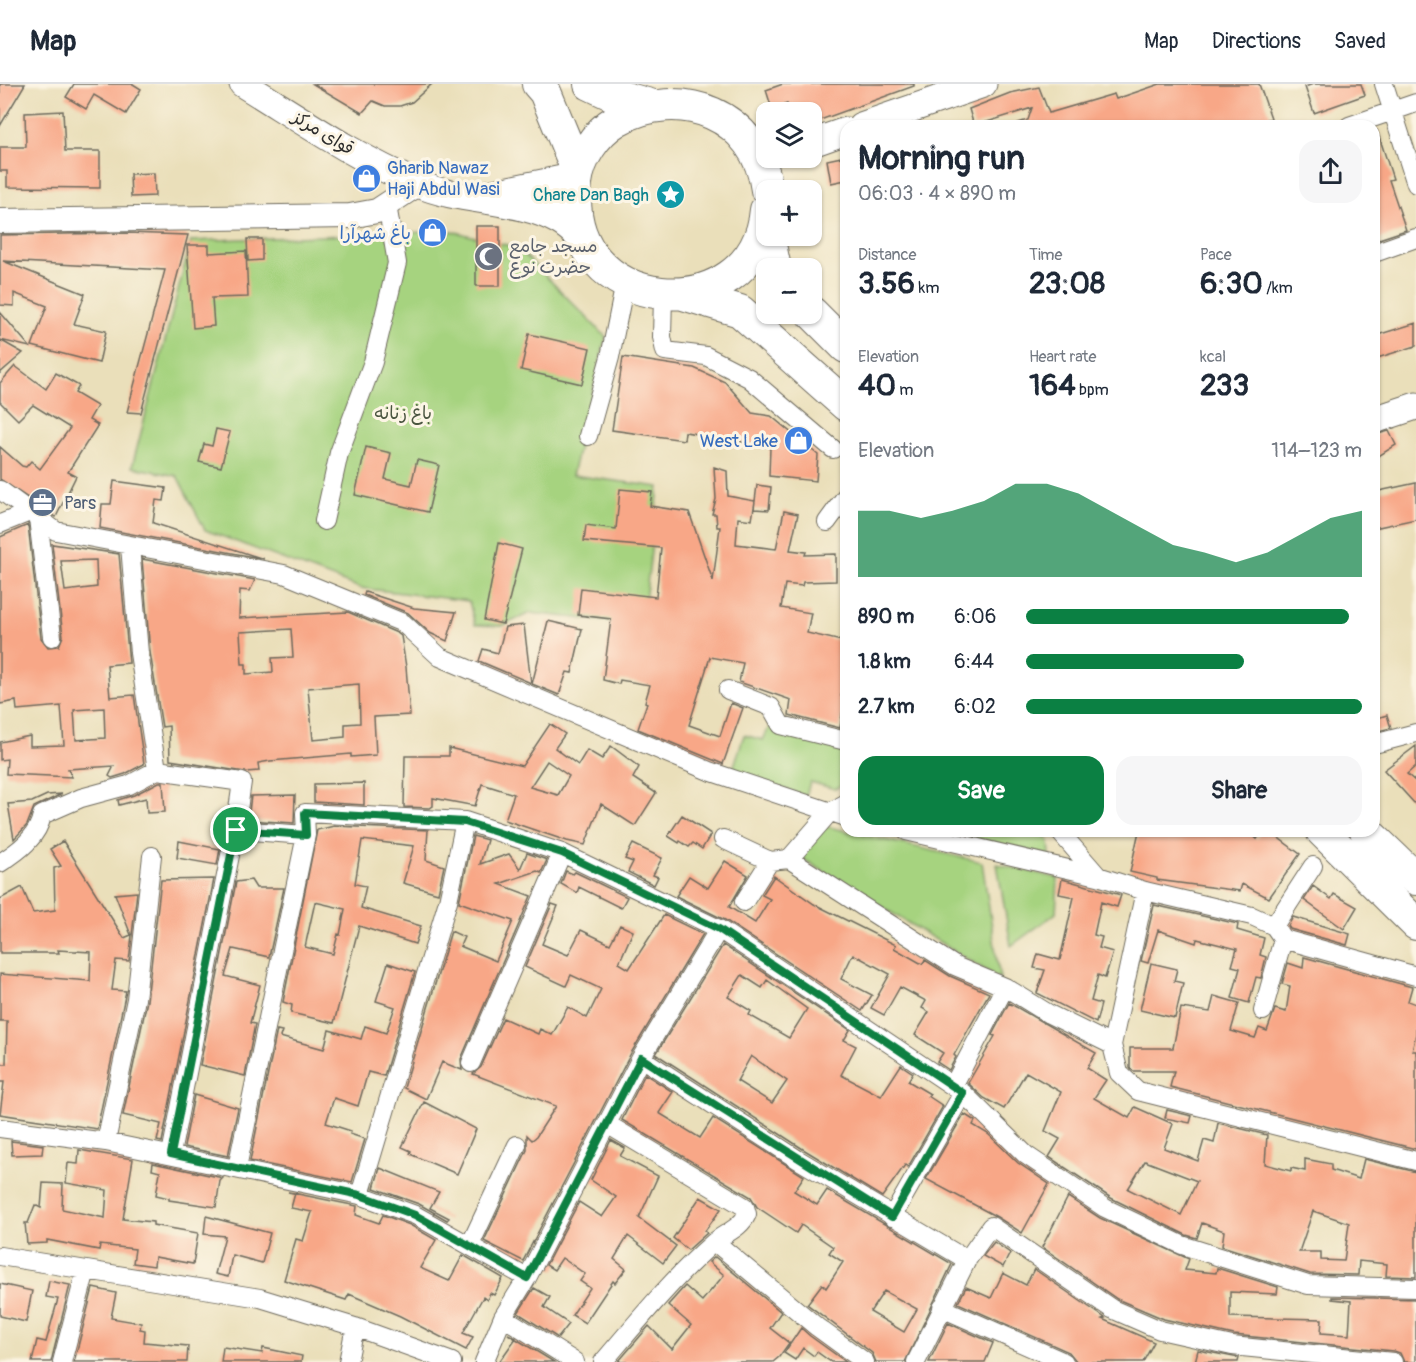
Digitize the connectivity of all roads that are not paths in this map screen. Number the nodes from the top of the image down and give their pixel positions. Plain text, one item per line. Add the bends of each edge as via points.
1 (243, 84) edge
2 (538, 84) edge
3 (590, 84) edge
4 (1384, 84) edge
5 (969, 86) edge
6 (1416, 103) edge
7 (650, 105) junction
8 (1393, 111) junction
9 (877, 120) edge
10 (1367, 120) edge
11 (840, 133) edge
12 (822, 139) edge
13 (756, 142) edge
14 (578, 174) junction
15 (418, 184) junction
16 (1416, 184) edge
17 (474, 197) junction
18 (387, 206) junction
19 (0, 221) edge
20 (1416, 238) edge
21 (584, 241) junction
22 (756, 243) edge
23 (1380, 250) edge
24 (625, 283) junction
25 (673, 294) junction
26 (822, 323) edge
27 (840, 341) edge
28 (840, 400) edge
29 (1416, 406) edge
30 (1380, 418) edge
31 (588, 436) dead end
32 (833, 449) dead end
33 (0, 490) edge
34 (840, 504) edge
35 (34, 515) junction
36 (324, 521) dead end
37 (827, 522) dead end
38 (0, 524) edge
39 (130, 546) junction
40 (52, 637) dead end
41 (728, 690) dead end
42 (1416, 733) edge
43 (840, 740) edge
44 (1380, 742) edge
45 (157, 770) junction
46 (837, 815) edge
47 (465, 822) junction
48 (236, 830) junction
49 (306, 835) junction
50 (932, 837) edge
51 (1064, 837) edge
52 (1328, 837) edge
53 (1371, 837) edge
54 (723, 839) dead end
55 (562, 853) junction
56 (152, 856) dead end
57 (789, 859) junction
58 (770, 861) junction
59 (0, 863) edge
60 (1313, 866) dead end
61 (1098, 876) junction
62 (1416, 879) edge
63 (1145, 891) junction
64 (744, 902) dead end
65 (1416, 924) edge
66 (719, 929) junction
67 (1278, 933) junction
68 (1416, 976) edge
69 (1005, 987) junction
70 (1263, 1011) dead end
71 (1112, 1045) junction
72 (641, 1058) junction
73 (471, 1063) dead end
74 (958, 1089) junction
75 (607, 1124) junction
76 (0, 1128) edge
77 (106, 1142) junction
78 (517, 1145) dead end
79 (171, 1154) junction
80 (1416, 1161) edge
81 (237, 1168) junction
82 (360, 1195) junction
83 (892, 1217) junction
84 (715, 1242) junction
85 (470, 1245) junction
86 (0, 1256) edge
87 (967, 1260) junction
88 (86, 1269) junction
89 (527, 1278) junction
90 (1416, 1288) edge
91 (942, 1308) junction
92 (503, 1317) junction
93 (355, 1326) junction
94 (62, 1362) edge
95 (348, 1362) edge
96 (452, 1362) edge
97 (484, 1362) edge
98 (575, 1362) edge
99 (603, 1362) edge
100 (865, 1362) edge
101 (916, 1362) edge
102 (1064, 1362) edge
103 (1394, 1362) edge

1 - 15 main road, قوای مرکز via 358,154
2 - 14 highway via 545,92
3 - 7 highway
4 - 8 street
5 - 9 main road
6 - 8 street
7 - 13 highway via 678,103 705,108
7 - 14 highway via 631,111 598,136
8 - 10 street
8 - 16 street
11 - 12 main road
14 - 17 main road
14 - 21 highway via 575,198
15 - 17 main road, قوای مرکز
15 - 18 street
17 - 21 main road, قوای مرکز via 527,208 560,221
18 - 19 street via 350,216
18 - 36 street via 397,263 373,362 339,453
20 - 23 street
21 - 24 highway via 595,258
22 - 25 highway via 737,269 721,281
24 - 25 highway
24 - 31 street
25 - 28 highway via 740,311
25 - 32 street via 662,337 665,351 706,356 749,378
26 - 27 highway
29 - 30 main road
33 - 35 street
34 - 37 street
35 - 38 street
35 - 39 street via 57,531
35 - 40 street
39 - 45 street via 139,653
39 - 46 street via 284,574 403,623 440,657 709,771
41 - 43 street via 771,707 781,725
42 - 44 street
45 - 48 street via 242,782
45 - 59 street via 129,786 81,798 42,814 40,829
46 - 57 street
47 - 49 street via 305,813
47 - 55 street
47 - 82 street via 448,901
48 - 49 street
48 - 79 street
49 - 81 street
50 - 61 street
51 - 61 street
52 - 65 highway
53 - 62 highway
54 - 58 street
55 - 66 street
55 - 73 street
56 - 77 street via 136,999
57 - 58 street
57 - 69 street via 955,966
58 - 64 street
60 - 67 street
61 - 63 street
63 - 67 street via 1252,916
63 - 71 street
66 - 72 street
66 - 74 street
67 - 68 street
67 - 70 street
69 - 71 street
69 - 74 street
71 - 80 street via 1119,1073 1138,1090
72 - 75 street
72 - 83 street
74 - 83 street
74 - 90 street via 1026,1155 1105,1208 1182,1245 1308,1285
75 - 84 street via 745,1207 744,1222
75 - 89 street
76 - 77 street
77 - 79 street
78 - 85 street
79 - 81 street
81 - 82 street
82 - 85 street via 415,1215
83 - 87 street
84 - 99 street via 663,1292
84 - 100 street
85 - 89 street
86 - 88 street
87 - 91 street
87 - 103 street via 991,1226 1112,1309 1160,1330 1232,1346
88 - 93 street via 260,1298
88 - 94 street
89 - 92 street
91 - 101 street
91 - 102 street
92 - 97 street
92 - 98 street
93 - 95 street
93 - 96 street

